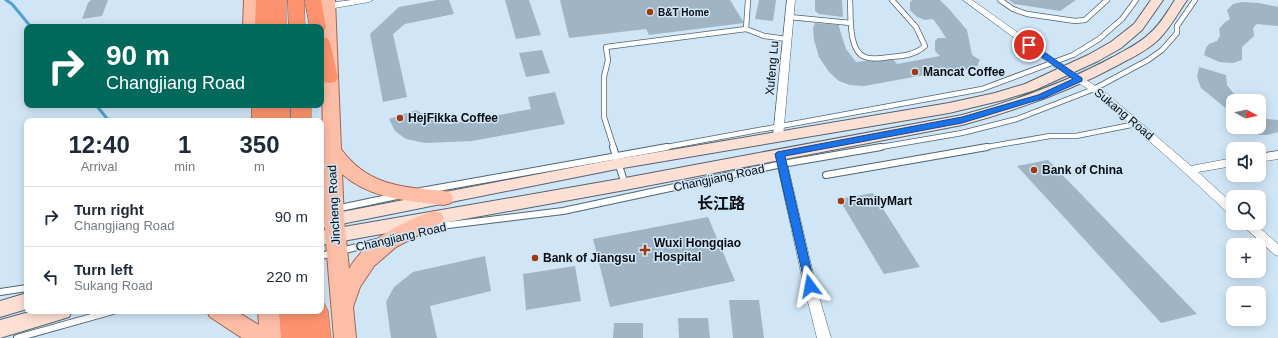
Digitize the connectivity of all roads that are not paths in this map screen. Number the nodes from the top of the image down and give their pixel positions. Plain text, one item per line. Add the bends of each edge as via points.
1 (251, 0) edge
2 (264, 0) edge
3 (278, 0) edge
4 (296, 0) edge
5 (369, 0) edge
6 (748, 0) edge
7 (791, 0) edge
8 (850, 0) edge
9 (892, 0) edge
10 (967, 0) edge
11 (1000, 0) edge
12 (1107, 0) edge
13 (1136, 0) edge
14 (1157, 0) edge
15 (1181, 0) edge
16 (1195, 0) edge
17 (321, 10) edge
18 (789, 17) junction
19 (851, 23) junction
20 (250, 24) edge
21 (263, 24) edge
22 (278, 24) edge
23 (297, 24) edge
24 (323, 24) edge
25 (746, 29) junction
26 (324, 36) edge
27 (787, 39) junction
28 (324, 56) edge
29 (1059, 66) junction
30 (329, 78) junction
31 (1079, 80) junction
32 (1094, 90) junction
33 (257, 108) edge
34 (262, 108) edge
35 (260, 118) edge
36 (261, 118) edge
37 (1136, 124) junction
38 (779, 132) junction
39 (331, 150) junction
40 (1278, 155) edge
41 (1266, 157) edge
42 (781, 159) junction
43 (616, 160) junction
44 (1226, 163) edge
45 (1189, 170) junction
46 (826, 175) dead end
47 (625, 184) junction
48 (409, 194) junction
49 (444, 198) junction
50 (1226, 204) edge
51 (434, 218) junction
52 (328, 230) edge
53 (1254, 230) edge
54 (390, 239) junction
55 (1278, 251) edge
56 (24, 288) edge
57 (0, 292) edge
58 (24, 303) edge
59 (342, 307) junction
60 (0, 309) edge
61 (52, 314) edge
62 (101, 314) edge
63 (223, 314) edge
64 (269, 314) edge
65 (292, 314) edge
66 (315, 314) edge
67 (0, 329) edge
68 (17, 338) edge
69 (258, 338) edge
70 (271, 338) edge
71 (294, 338) edge
72 (318, 338) edge
73 (345, 338) edge
74 (824, 338) edge

1 - 20 main road
2 - 21 highway
3 - 22 highway
4 - 23 highway
5 - 17 street
6 - 25 lane
7 - 18 street, Xufeng Lu
8 - 19 lane
9 - 19 lane via 924,38 925,46 919,52 907,56 865,57 858,53 852,42
10 - 29 street, Sukang Road
11 - 12 lane via 1013,9 1027,14 1075,21 1085,20
13 - 29 lane via 1122,19 1099,39
14 - 29 main road via 1138,27 1116,45 1093,58
15 - 31 main road, Changjiang Road via 1153,37 1112,64
16 - 32 lane, Changjiang Road via 1177,26 1177,34 1162,50
17 - 24 main road, Jincheng Road
18 - 19 lane
18 - 27 street, Xufeng Lu
25 - 27 lane via 764,36
25 - 43 lane via 606,47 608,60 604,78 604,117
26 - 30 main road, Jincheng Road
27 - 38 street, Xufeng Lu
28 - 30 highway
29 - 31 street, Sukang Road
29 - 38 main road via 1030,87 998,97 949,108
30 - 39 main road, Jincheng Road
31 - 32 street, Sukang Road
31 - 42 main road, Changjiang Road via 1041,96 962,120
32 - 37 street, Sukang Road
32 - 42 lane, Changjiang Road via 1017,119 962,132
33 - 35 main road
34 - 36 highway
37 - 45 street, Sukang Road
37 - 46 lane via 1076,136 1050,136
38 - 43 main road
39 - 48 main road via 345,167 368,184
39 - 52 main road, Jincheng Road
40 - 41 street
42 - 47 main road, Changjiang Road
42 - 54 lane, Changjiang Road via 563,211 440,226
42 - 74 street
43 - 47 lane
43 - 48 lane
43 - 49 main road
44 - 45 street
45 - 50 street, Sukang Road
47 - 51 main road, Changjiang Road
48 - 49 main road
48 - 52 lane
49 - 52 main road
51 - 52 main road, Changjiang Road
51 - 54 main road
52 - 54 lane, Changjiang Road
52 - 59 main road, Jincheng Road
53 - 55 street
54 - 59 main road via 364,261 349,287
56 - 57 lane
58 - 60 main road
59 - 73 main road, Jincheng Road
61 - 67 main road
62 - 68 lane
63 - 69 main road
64 - 70 main road
65 - 71 highway
66 - 72 highway

